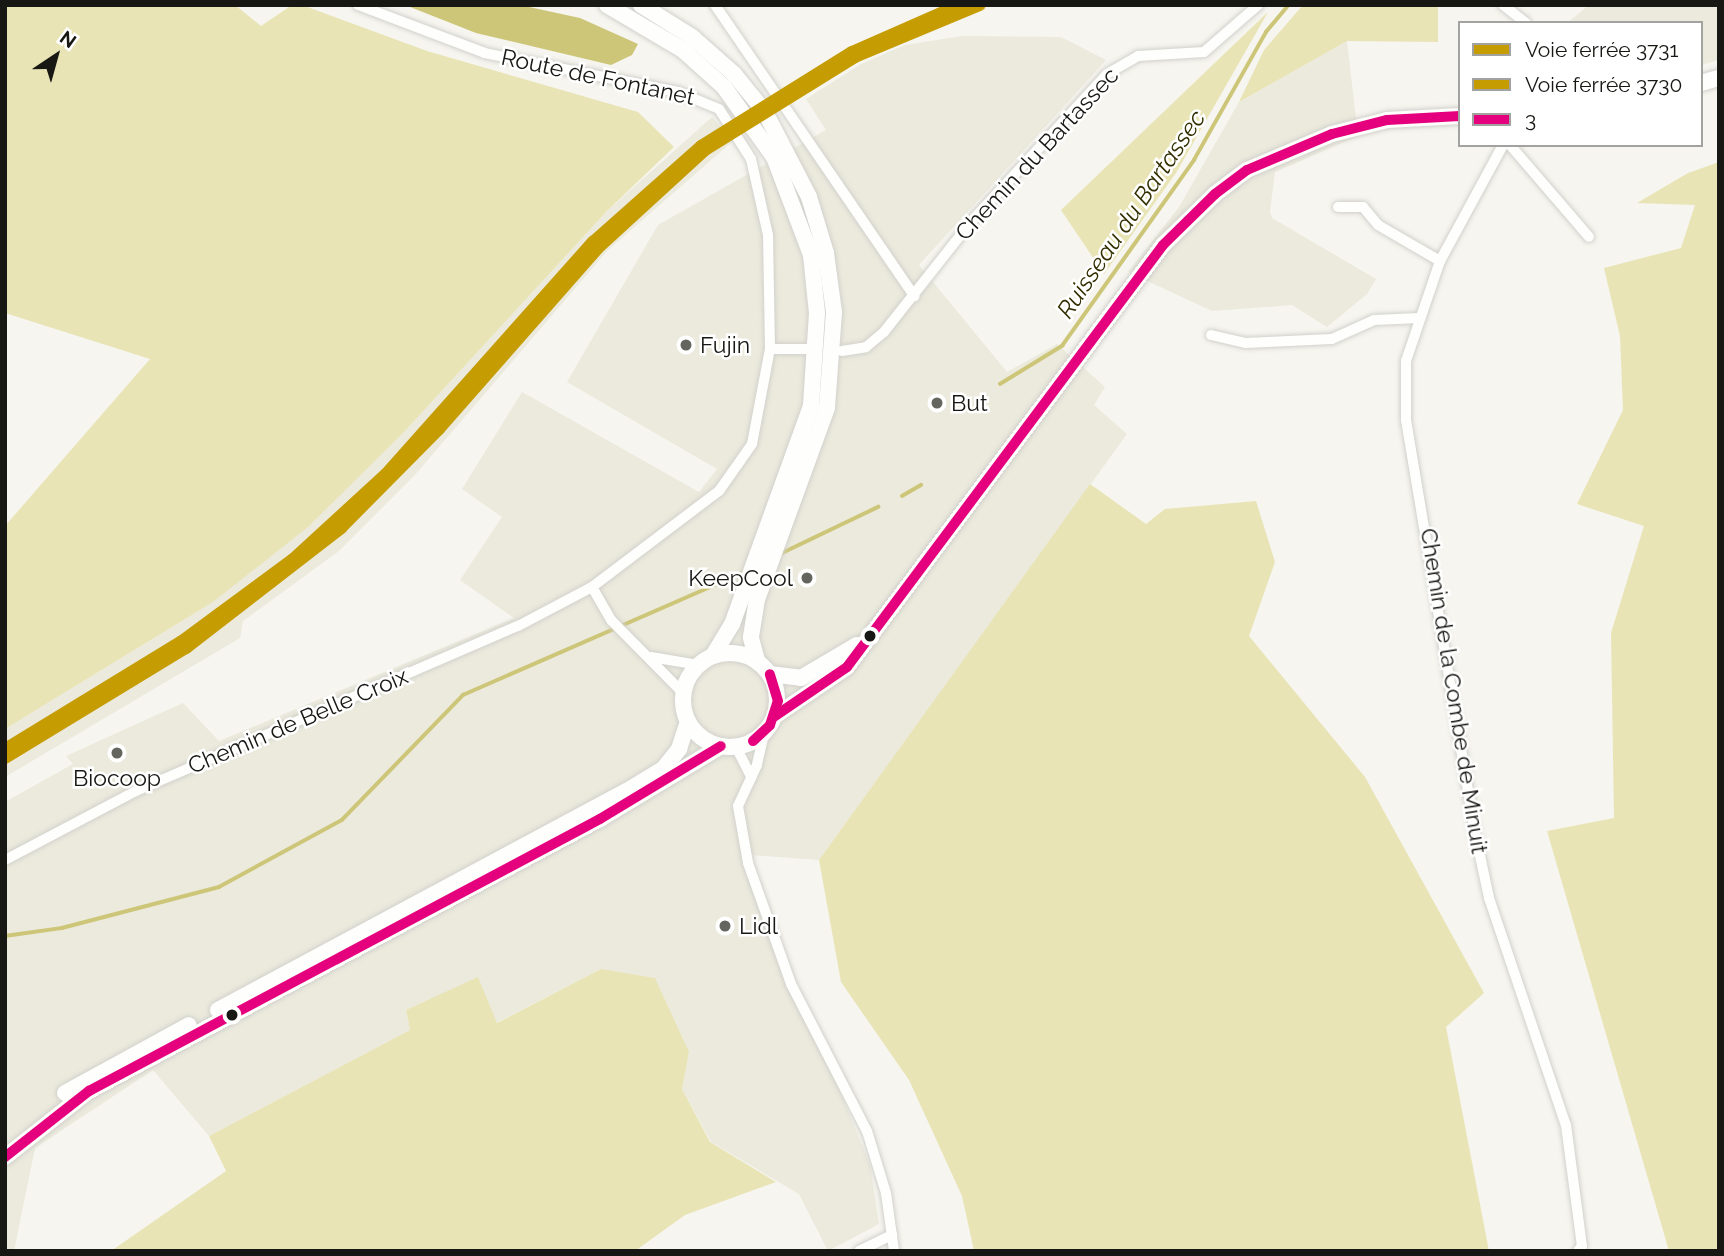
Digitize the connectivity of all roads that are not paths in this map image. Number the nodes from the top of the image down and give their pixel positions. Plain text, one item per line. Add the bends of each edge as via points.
1 (358, 5) edge
2 (607, 5) edge
3 (641, 5) edge
4 (716, 5) edge
5 (1258, 5) edge
6 (1503, 5) edge
7 (1523, 21) edge
8 (1458, 116) edge
9 (1502, 147) edge
10 (1512, 147) edge
11 (1338, 207) dead end
12 (1589, 237) dead end
13 (1440, 261) junction
14 (914, 296) junction
15 (1420, 318) junction
16 (1211, 335) dead end
17 (770, 349) junction
18 (810, 349) dead end
19 (842, 351) dead end
20 (592, 587) junction
21 (749, 596) junction
22 (870, 635) junction
23 (713, 656) junction
24 (651, 657) junction
25 (757, 661) junction
26 (699, 665) junction
27 (770, 674) junction
28 (684, 694) junction
29 (775, 716) junction
30 (688, 721) junction
31 (764, 734) junction
32 (728, 746) junction
33 (751, 777) junction
34 (5, 860) edge
35 (5, 1143) edge
36 (5, 1157) edge
37 (892, 1235) junction
38 (1580, 1248) edge
39 (859, 1251) edge
40 (894, 1251) edge

1 - 17 street, Route de Fontanet via 485,53 678,92 719,108 737,129 763,196
2 - 21 main road via 682,50 723,87 774,157 811,255 817,313 811,406 763,533
3 - 21 main road via 692,37 734,74 765,112 809,197 826,253 834,312 827,408 780,534
4 - 14 street
5 - 14 street, Chemin du Bartassec via 1204,52 1138,56 1107,74 970,223
6 - 7 street
8 - 22 main road via 1387,120 1332,134 1248,170 1215,194 1163,244
9 - 13 street, Chemin de la Combe de Minuit
10 - 12 street
11 - 13 street via 1363,207 1378,225
13 - 15 street, Chemin de la Combe de Minuit
14 - 19 street, Chemin du Bartassec via 875,340
15 - 16 street via 1374,320 1332,339 1246,343
15 - 38 street, Chemin de la Combe de Minuit via 1406,361 1406,421 1475,832 1489,898 1566,1125
17 - 18 street
17 - 20 street, Chemin de Belle Croix via 752,444 738,472
20 - 24 street via 612,621
20 - 34 street, Chemin de Belle Croix via 518,626 136,790
21 - 23 main road
21 - 25 main road
22 - 27 main road via 801,678
22 - 29 main road via 847,667
23 - 25 main road via 743,654
23 - 26 main road
24 - 26 street
24 - 28 street
25 - 27 main road
26 - 28 main road
27 - 29 main road via 776,687
28 - 30 main road
29 - 31 main road
30 - 32 main road via 702,737
30 - 35 main road via 679,749 644,780 94,1075
31 - 32 main road
31 - 33 street
32 - 33 street
32 - 36 main road via 612,813 89,1091
33 - 37 street via 738,806 748,863 791,984 863,1120 881,1173
37 - 39 street
37 - 40 street

